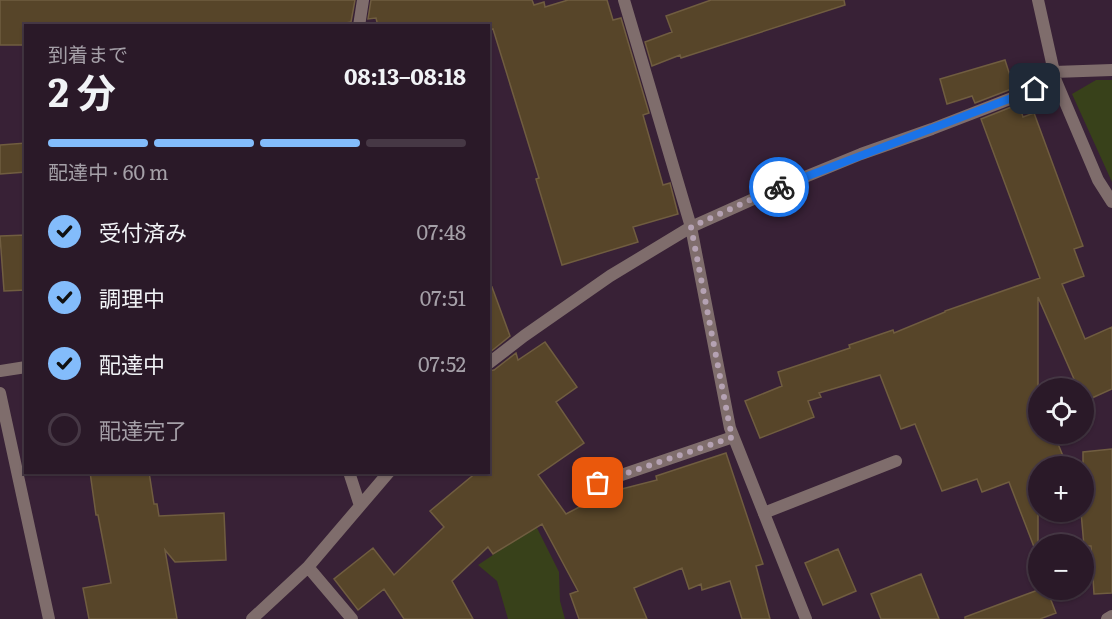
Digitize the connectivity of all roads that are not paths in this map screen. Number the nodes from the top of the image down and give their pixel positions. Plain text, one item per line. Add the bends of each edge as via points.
1 (363, 0) edge
2 (624, 0) edge
3 (1038, 0) edge
4 (359, 24) edge
5 (1112, 70) edge
6 (1055, 76) junction
7 (1112, 202) edge
8 (691, 227) junction
9 (490, 362) edge
10 (24, 366) edge
11 (0, 371) edge
12 (0, 393) edge
13 (733, 437) junction
14 (896, 461) dead end
15 (350, 474) edge
16 (387, 474) edge
17 (598, 483) dead end
18 (360, 506) junction
19 (764, 513) junction
20 (308, 567) junction
21 (1112, 616) edge
22 (49, 619) edge
23 (252, 619) edge
24 (352, 619) edge
25 (806, 619) edge
26 (1107, 619) edge

1 - 4 street
2 - 8 street
3 - 6 street
5 - 6 street
6 - 7 street via 1098,180
6 - 8 street
8 - 9 street via 610,276
8 - 13 street
10 - 11 street
12 - 22 street
13 - 17 street
13 - 19 street
14 - 19 street
15 - 18 street
16 - 18 street
18 - 20 street
19 - 25 street
20 - 23 street
20 - 24 street
21 - 26 street

